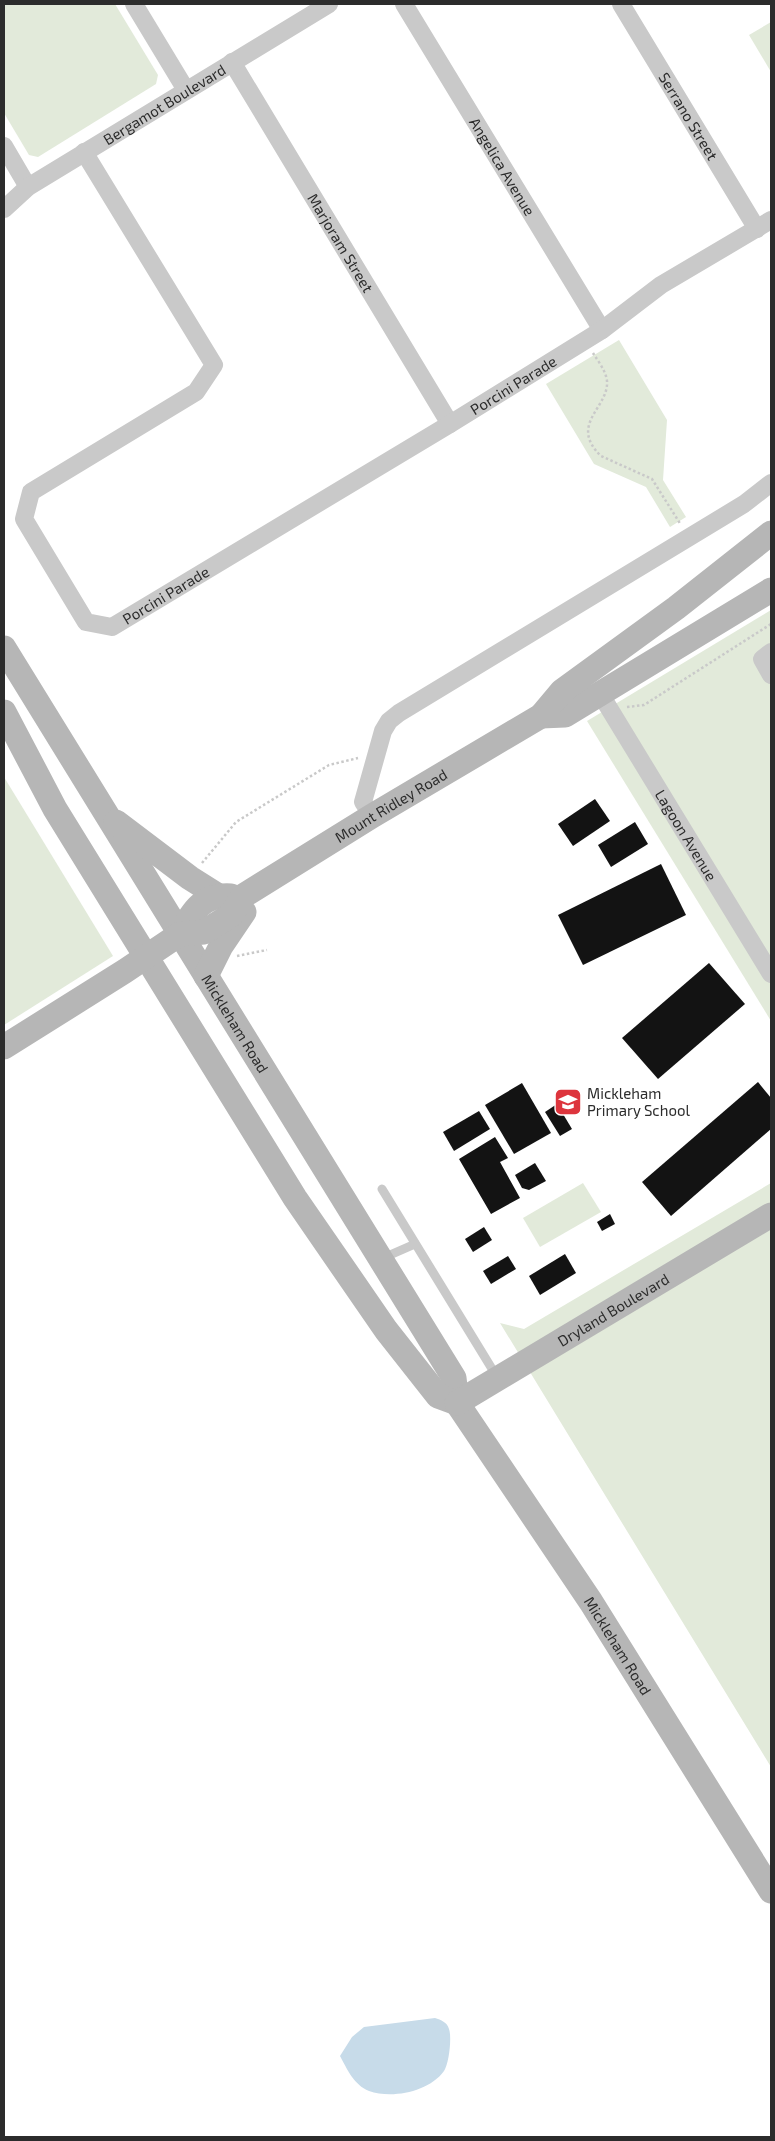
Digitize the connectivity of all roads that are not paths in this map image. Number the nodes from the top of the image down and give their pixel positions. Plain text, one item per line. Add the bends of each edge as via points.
1 (134, 4) edge
2 (329, 4) edge
3 (404, 4) edge
4 (621, 4) edge
5 (232, 62) junction
6 (186, 90) junction
7 (4, 146) edge
8 (84, 152) junction
9 (28, 187) junction
10 (4, 209) edge
11 (764, 224) edge
12 (602, 330) junction
13 (450, 424) junction
14 (771, 483) edge
15 (771, 533) edge
16 (771, 590) edge
17 (4, 648) edge
18 (771, 652) edge
19 (771, 675) edge
20 (605, 701) junction
21 (4, 712) edge
22 (541, 716) junction
23 (104, 812) junction
24 (372, 816) junction
25 (252, 891) junction
26 (217, 895) junction
27 (180, 934) junction
28 (146, 957) junction
29 (771, 974) edge
30 (206, 976) junction
31 (4, 1047) edge
32 (382, 1189) dead end
33 (771, 1215) edge
34 (415, 1244) junction
35 (381, 1260) junction
36 (343, 1270) junction
37 (497, 1378) junction
38 (456, 1403) junction
39 (771, 1891) edge

1 - 6 street
2 - 5 street, Bergamot Boulevard
3 - 12 street, Angelica Avenue
4 - 11 street, Serrano Street
5 - 6 street, Bergamot Boulevard
5 - 13 street, Marjoram Street
6 - 8 street, Bergamot Boulevard
7 - 9 street
8 - 9 street, Bergamot Boulevard
8 - 13 street, Porcini Parade via 214,365 196,392 31,492 24,518 86,622 112,627
9 - 10 street, Bergamot Boulevard
11 - 12 street, Porcini Parade via 661,285
12 - 13 street, Porcini Parade
14 - 24 street via 744,504 394,717 383,731 363,802
15 - 22 main road, Mount Ridley Road via 676,608 562,691
16 - 20 main road, Mount Ridley Road
17 - 23 main road, Mickleham Road
18 - 19 street via 762,659
20 - 22 main road, Mount Ridley Road via 565,715
20 - 29 street, Lagoon Avenue
21 - 28 main road, Mickleham Road via 55,810
22 - 24 main road, Mount Ridley Road
23 - 26 main road
23 - 27 main road, Mickleham Road
24 - 25 main road, Mount Ridley Road
25 - 26 main road
25 - 27 main road, Mount Ridley Road via 230,915 204,932
25 - 30 main road
26 - 27 main road, Mount Ridley Road via 192,910
27 - 28 main road, Mount Ridley Road
27 - 30 main road, Mickleham Road
28 - 31 main road, Mount Ridley Road
28 - 36 main road, Mickleham Road
30 - 35 main road, Mickleham Road
32 - 34 lane
33 - 37 main road, Dryland Boulevard
34 - 35 lane
34 - 37 lane
35 - 36 main road
35 - 38 main road, Mickleham Road via 454,1378
36 - 38 main road, Mickleham Road via 438,1396
37 - 38 main road, Dryland Boulevard
38 - 39 main road, Mickleham Road via 591,1602

